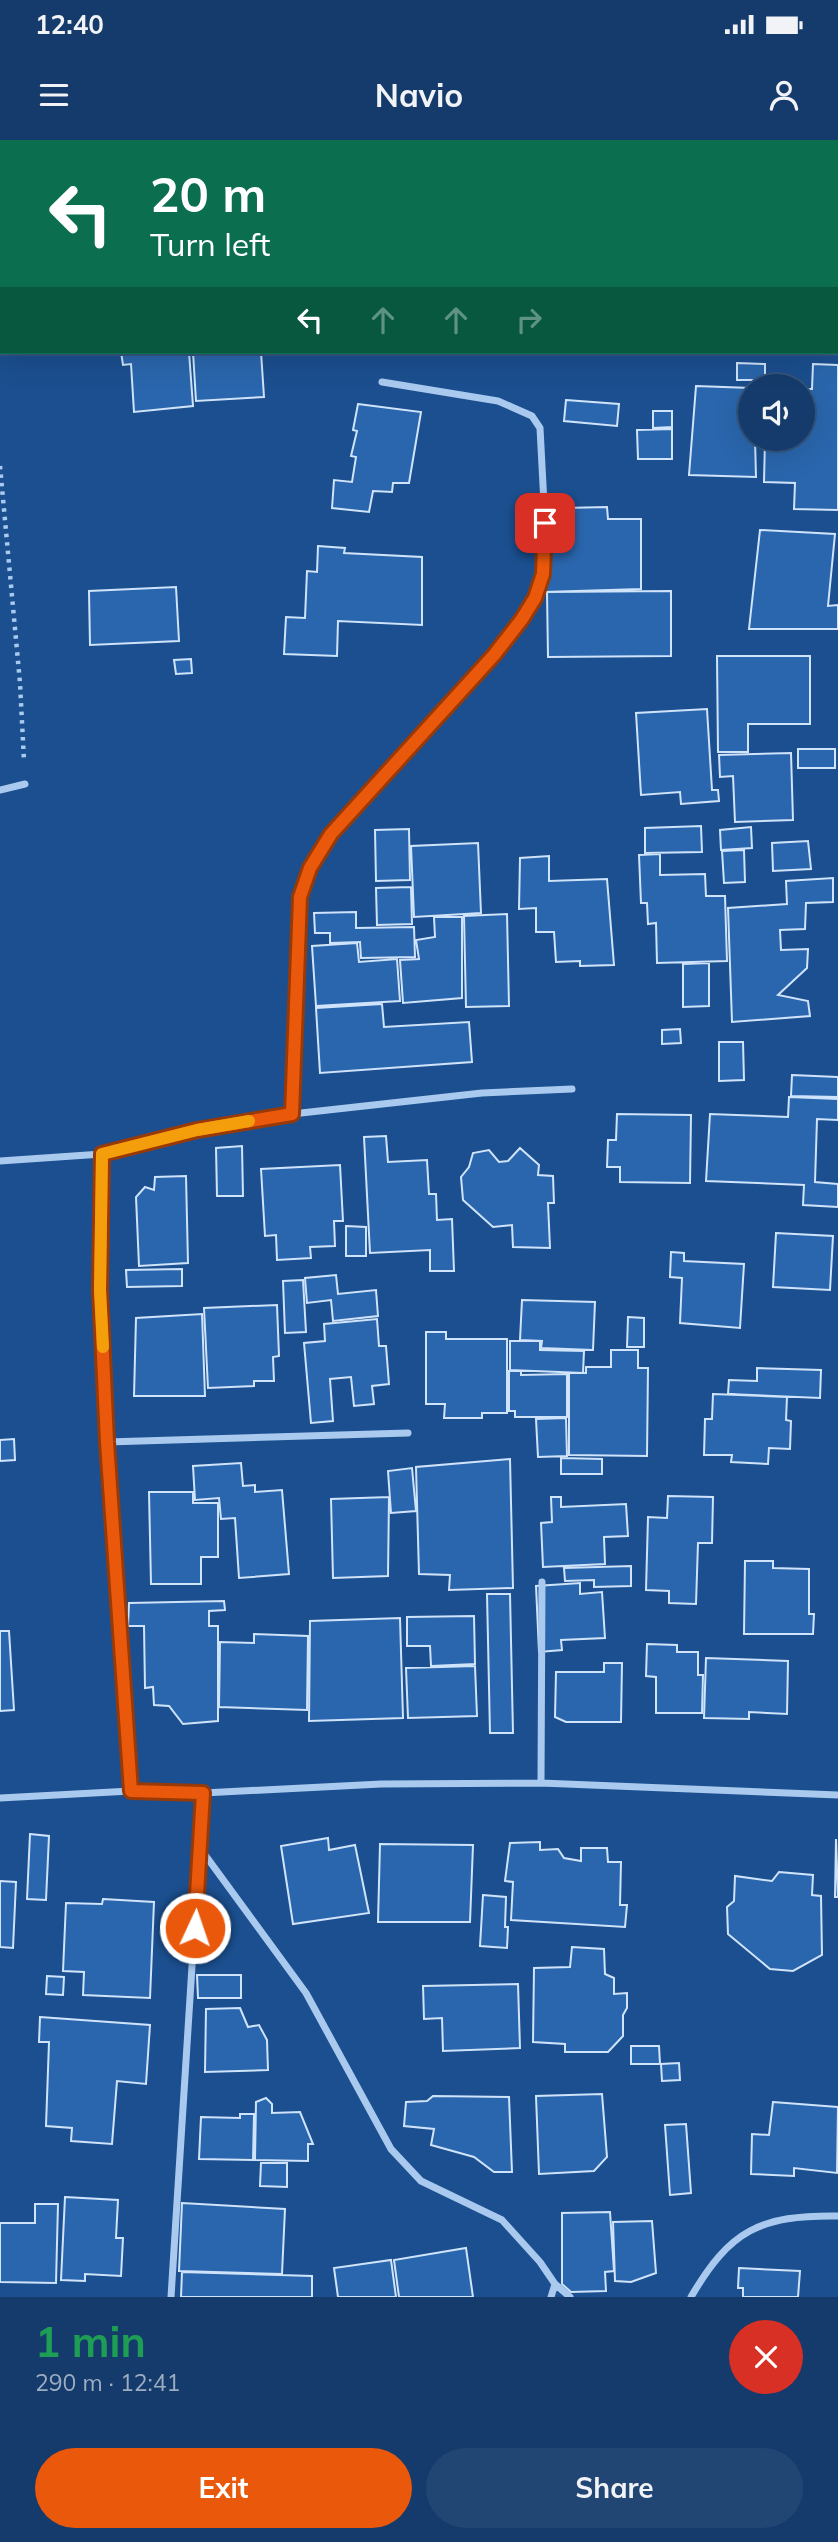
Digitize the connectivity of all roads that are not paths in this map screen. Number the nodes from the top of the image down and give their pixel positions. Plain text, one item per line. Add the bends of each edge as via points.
1 (382, 382) dead end
2 (25, 784) road end
3 (0, 790) edge
4 (572, 1089) dead end
5 (292, 1114) junction
6 (102, 1154) junction
7 (0, 1161) edge
8 (408, 1433) dead end
9 (107, 1442) junction
10 (542, 1582) dead end
11 (541, 1783) junction
12 (131, 1791) junction
13 (203, 1793) junction
14 (838, 1796) edge
15 (0, 1798) edge
16 (200, 1848) junction
17 (838, 2216) edge
18 (555, 2284) junction
19 (171, 2297) edge
20 (551, 2297) edge
21 (570, 2297) edge
22 (691, 2297) edge

1 - 5 street via 498,401 532,416 540,428 543,574 535,598 494,655 331,834 310,868 300,897
2 - 3 street
4 - 5 street via 482,1093
5 - 6 street via 197,1130
6 - 7 street
6 - 9 street via 100,1290
8 - 9 street
9 - 12 street
10 - 11 street
11 - 13 street via 381,1784
11 - 14 street
12 - 13 street
12 - 15 street
13 - 16 street
16 - 18 street via 306,1993 391,2149 421,2181 502,2220
16 - 19 street
17 - 22 street via 750,2229 723,2249
18 - 20 street
18 - 21 street

